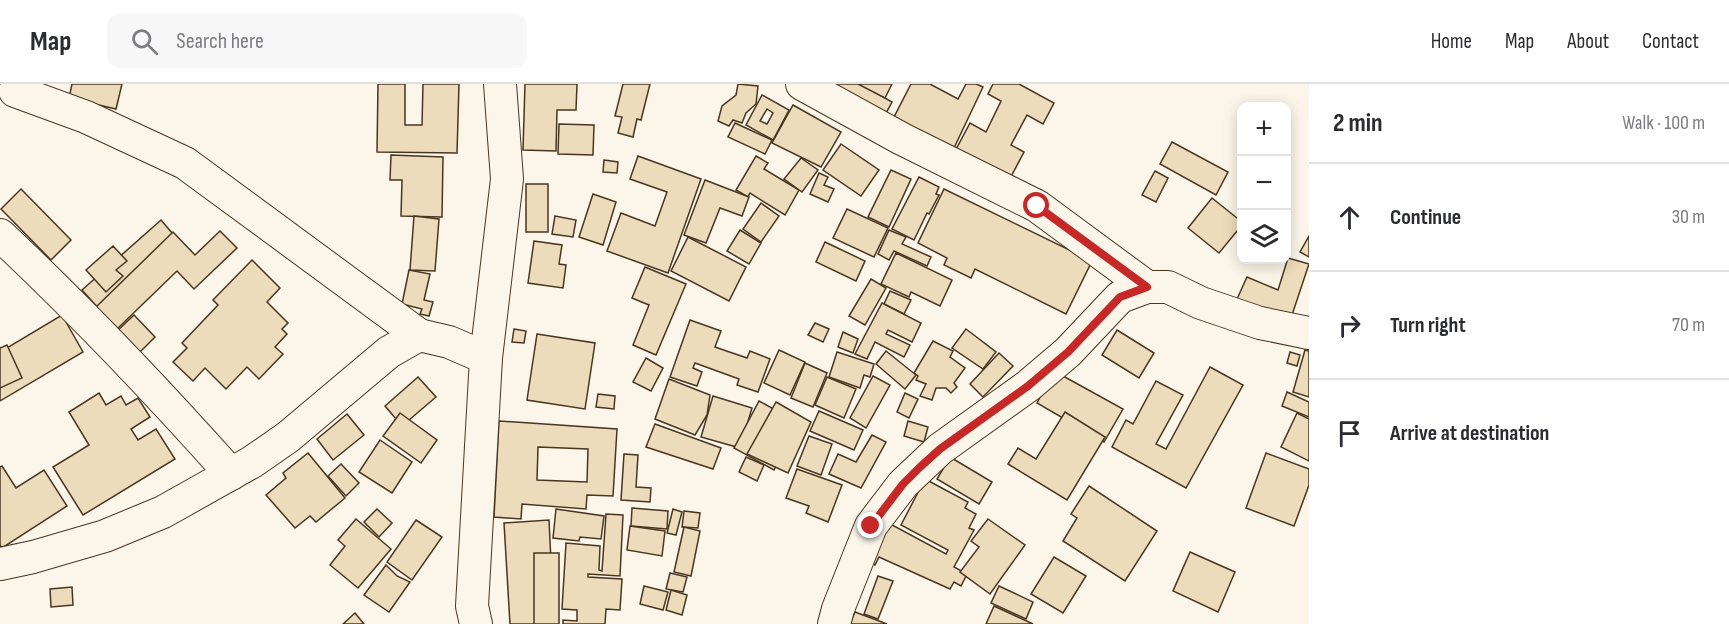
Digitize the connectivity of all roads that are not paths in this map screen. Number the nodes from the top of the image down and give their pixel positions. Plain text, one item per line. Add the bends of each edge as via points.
1 (500, 84) edge
2 (802, 84) edge
3 (15, 91) dead end
4 (0, 235) edge
5 (1147, 287) junction
6 (1309, 333) edge
7 (419, 336) junction
8 (486, 358) junction
9 (231, 474) junction
10 (0, 564) edge
11 (476, 624) edge
12 (834, 624) edge

1 - 8 street via 507,179
2 - 5 street via 1037,206
3 - 7 street via 95,121 185,163
4 - 9 street via 148,382
5 - 6 street via 1168,287 1260,323
5 - 12 street via 1120,297 1068,352 940,449 903,484 871,526
7 - 8 street via 449,342
7 - 9 street via 389,352 288,437
8 - 11 street via 472,606
9 - 10 street via 163,512 105,536

